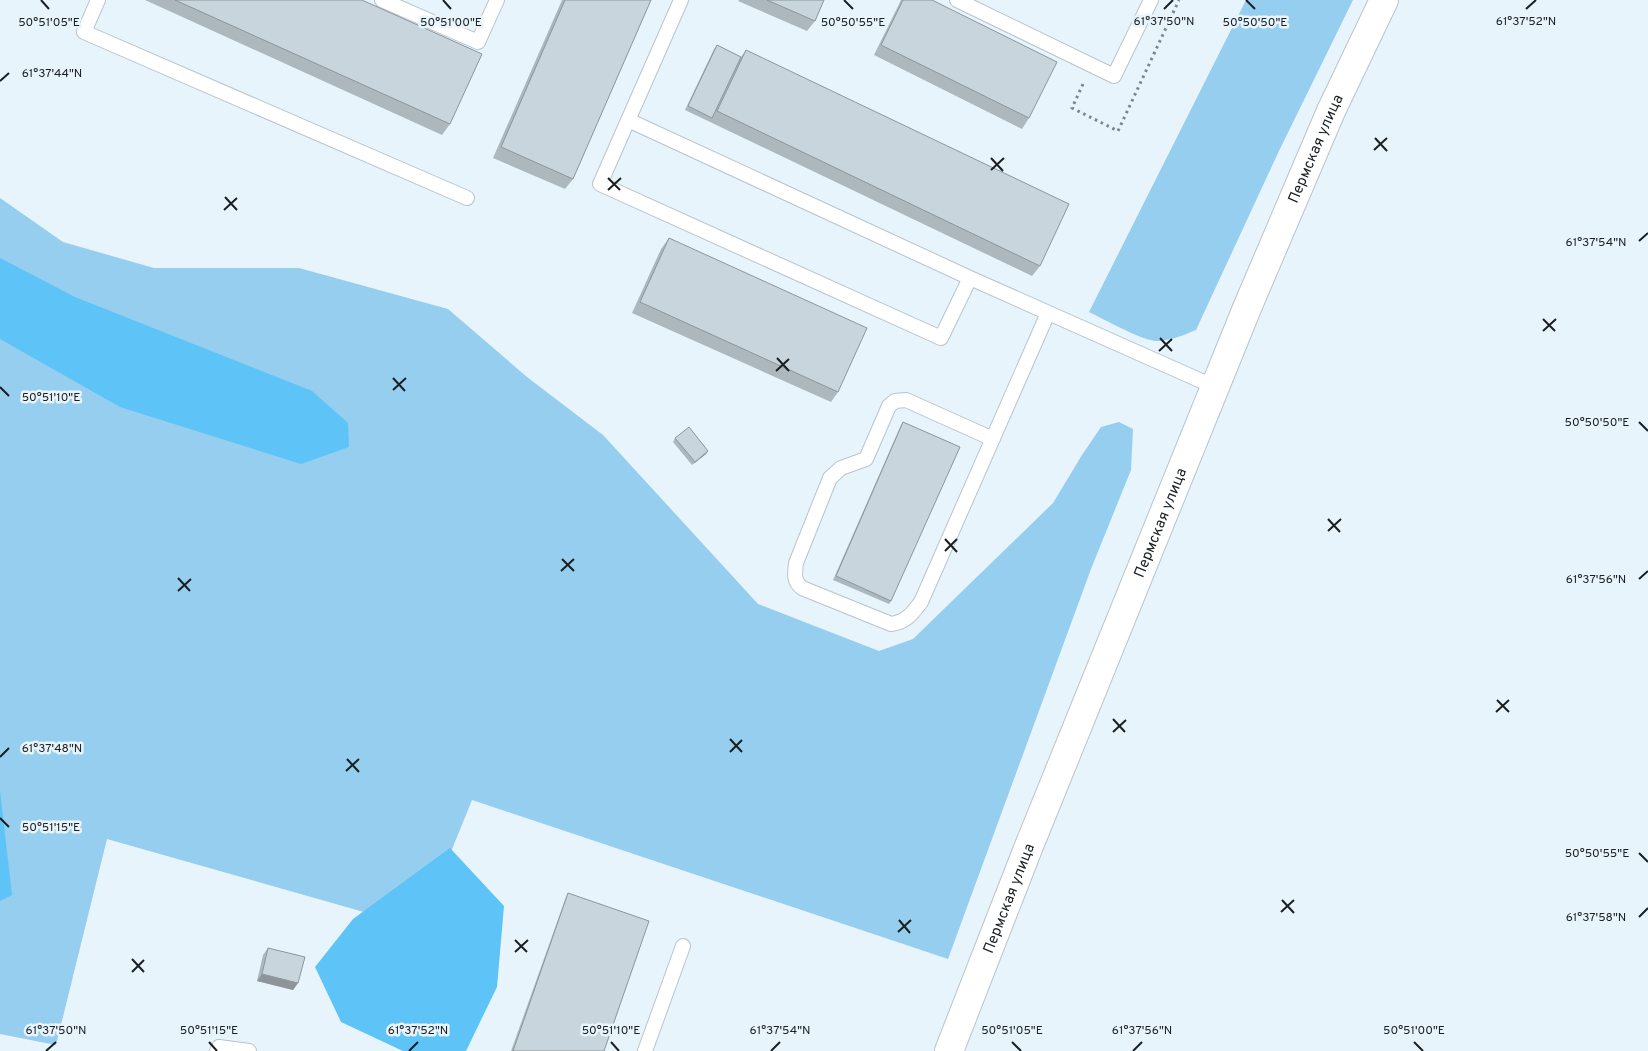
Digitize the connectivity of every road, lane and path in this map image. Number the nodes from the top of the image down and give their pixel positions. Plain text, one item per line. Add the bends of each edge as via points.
1 (98, 0) edge
2 (382, 0) edge
3 (496, 0) edge
4 (681, 0) edge
5 (957, 0) edge
6 (1150, 0) edge
7 (1384, 0) edge
8 (628, 120) junction
9 (467, 198) dead end
10 (970, 278) junction
11 (1048, 313) junction
12 (1215, 387) junction
13 (993, 438) junction
14 (683, 946) dead end
15 (217, 1051) edge
16 (249, 1051) edge
17 (645, 1051) edge
18 (949, 1051) edge

1 - 9 lane via 84,32
2 - 3 lane via 478,42
4 - 8 lane
5 - 6 lane via 1114,76
7 - 12 main road, Пермская улица via 1331,110
8 - 10 lane
8 - 10 lane via 600,184 941,338
10 - 11 lane
11 - 12 lane
11 - 13 lane
12 - 18 main road, Пермская улица via 1030,842
13 - 13 lane via 921,602 911,616 891,624 797,584 794,575 796,563 830,478 841,468 866,459 889,406 895,401 906,400
14 - 17 lane
15 - 16 lane via 220,1047

